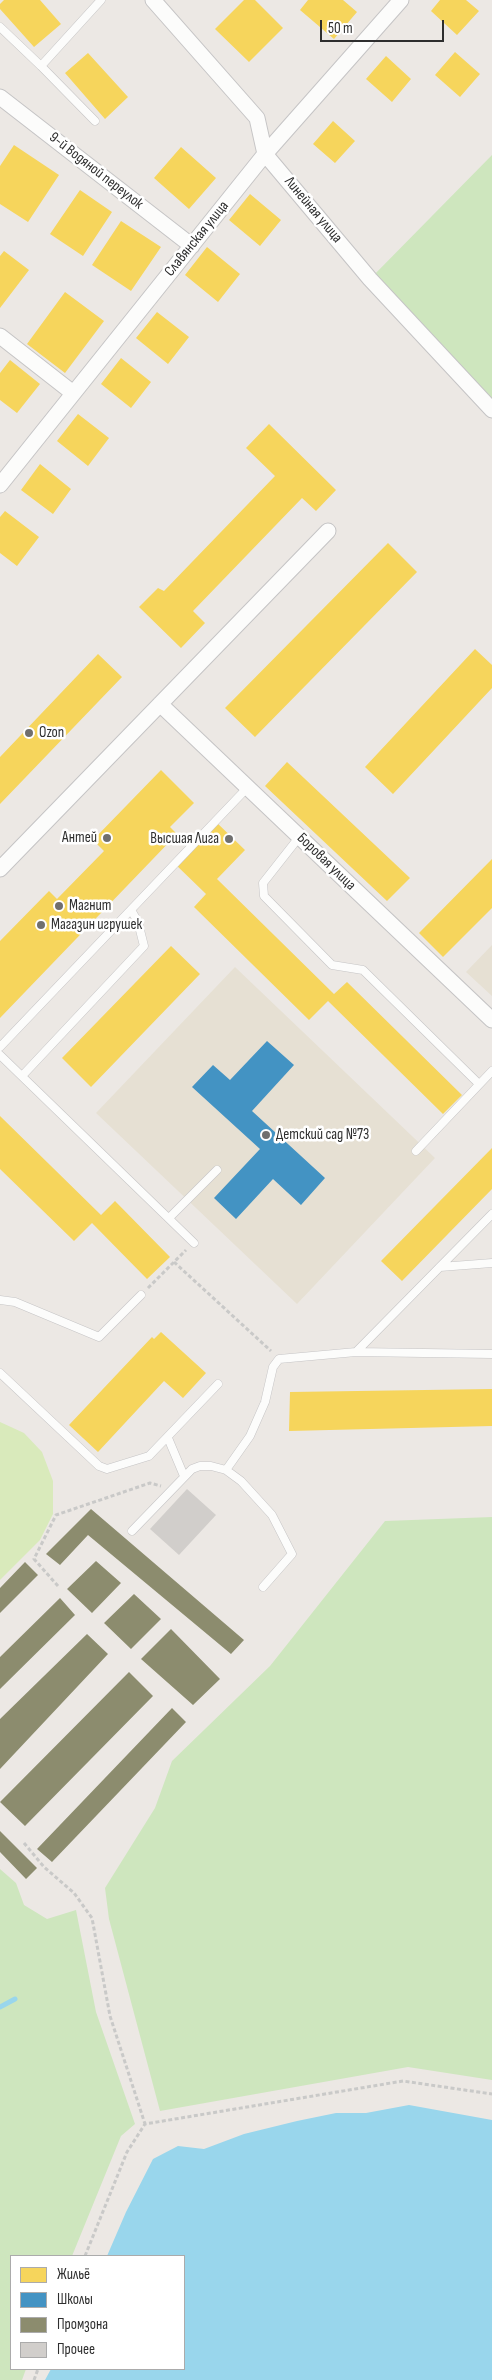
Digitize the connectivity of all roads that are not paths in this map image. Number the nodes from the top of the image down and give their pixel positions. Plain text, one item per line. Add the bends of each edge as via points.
1 (101, 0) edge
2 (153, 0) edge
3 (401, 0) edge
4 (0, 26) edge
5 (40, 66) junction
6 (0, 97) edge
7 (95, 121) dead end
8 (265, 154) junction
9 (192, 246) junction
10 (0, 336) edge
11 (73, 393) junction
12 (492, 410) edge
13 (0, 484) edge
14 (328, 531) dead end
15 (160, 704) junction
16 (248, 787) junction
17 (300, 836) junction
18 (0, 869) edge
19 (131, 910) junction
20 (492, 1020) edge
21 (0, 1047) edge
22 (0, 1055) edge
23 (492, 1071) edge
24 (22, 1076) junction
25 (480, 1084) junction
26 (416, 1151) dead end
27 (217, 1170) dead end
28 (492, 1214) edge
29 (170, 1218) junction
30 (194, 1242) road end
31 (492, 1263) edge
32 (440, 1267) junction
33 (141, 1295) road end
34 (0, 1300) edge
35 (356, 1352) junction
36 (492, 1354) edge
37 (0, 1373) edge
38 (218, 1384) dead end
39 (168, 1438) junction
40 (226, 1470) junction
41 (184, 1476) junction
42 (132, 1531) dead end
43 (263, 1588) dead end

1 - 5 lane
2 - 8 street, Линейная улица via 257,118
3 - 8 street, Славянская улица
4 - 5 lane
5 - 7 lane
6 - 9 street, 9-й Водяной переулок
8 - 9 street, Славянская улица
8 - 12 street, Линейная улица via 370,279
9 - 11 street, Славянская улица
10 - 11 street
11 - 13 street, Славянская улица
14 - 15 street
15 - 16 street, Боровая улица
15 - 18 street
16 - 17 street, Боровая улица
16 - 19 lane
17 - 20 street, Боровая улица
17 - 25 lane via 264,883 264,896 332,965 363,970
19 - 21 lane
19 - 24 lane via 138,922 144,946
22 - 24 lane
23 - 25 lane
24 - 29 lane
25 - 26 lane
27 - 29 lane
28 - 32 lane
29 - 30 lane
31 - 32 lane
32 - 35 lane
33 - 34 lane via 99,1337 15,1302
35 - 36 lane
35 - 40 lane via 279,1359 273,1366 265,1402 250,1436
37 - 39 lane via 103,1468 111,1469 149,1456
38 - 39 lane
39 - 41 lane
40 - 41 lane via 200,1466
40 - 43 lane via 241,1480 272,1515 292,1554
41 - 42 lane

